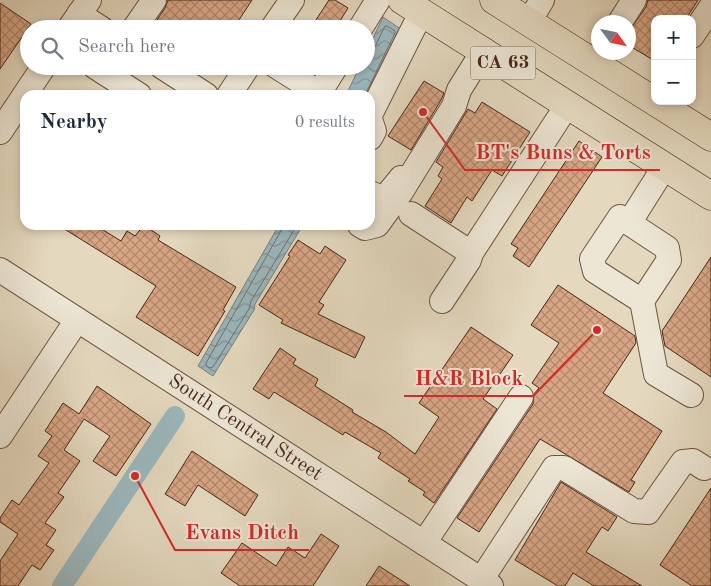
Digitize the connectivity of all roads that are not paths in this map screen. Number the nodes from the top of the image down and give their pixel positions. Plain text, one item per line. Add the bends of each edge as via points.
1 (154, 0) edge
2 (292, 0) edge
3 (378, 0) edge
4 (486, 0) edge
5 (634, 0) edge
6 (412, 6) edge
7 (711, 7) edge
8 (520, 9) edge
9 (624, 15) edge
10 (140, 20) edge
11 (278, 20) edge
12 (366, 20) edge
13 (696, 30) edge
14 (484, 50) junction
15 (591, 54) edge
16 (600, 60) edge
17 (38, 75) edge
18 (108, 75) edge
19 (175, 75) edge
20 (242, 75) edge
21 (290, 75) edge
22 (330, 75) edge
23 (460, 89) junction
24 (29, 90) edge
25 (131, 90) edge
26 (198, 90) edge
27 (232, 90) edge
28 (314, 90) edge
29 (321, 90) edge
30 (651, 96) edge
31 (375, 102) edge
32 (20, 103) edge
33 (568, 104) junction
34 (665, 105) edge
35 (0, 132) edge
36 (711, 137) edge
37 (665, 166) junction
38 (375, 195) edge
39 (711, 196) edge
40 (412, 214) dead end
41 (629, 222) junction
42 (375, 224) edge
43 (471, 253) junction
44 (0, 270) edge
45 (442, 301) dead end
46 (642, 301) junction
47 (77, 320) junction
48 (691, 396) dead end
49 (521, 397) dead end
50 (0, 436) edge
51 (704, 468) dead end
52 (424, 543) junction
53 (486, 583) edge

1 - 10 street
2 - 11 street
3 - 12 street
4 - 8 main road
5 - 9 street
6 - 14 main road, CA 63
6 - 31 street
7 - 13 street
8 - 15 main road, CA 63
14 - 23 street
14 - 33 main road, CA 63
16 - 30 main road, CA 63
17 - 24 street
18 - 25 street
19 - 26 street
20 - 27 street
21 - 28 street
22 - 29 street
23 - 38 street via 399,181 388,194
23 - 42 street via 454,106 396,199
32 - 35 street
33 - 37 main road, CA 63
33 - 43 street
34 - 36 main road, CA 63
37 - 39 main road, CA 63
37 - 41 street
40 - 43 street
41 - 46 street via 667,248 669,260
41 - 46 street via 620,217 592,259 595,271
43 - 45 street
44 - 47 street, South Central Street
46 - 48 street via 656,374
47 - 50 street
47 - 52 street, South Central Street
49 - 52 street
51 - 53 street via 693,461 683,462 648,512 634,511 564,468 554,468
52 - 53 street, South Central Street

